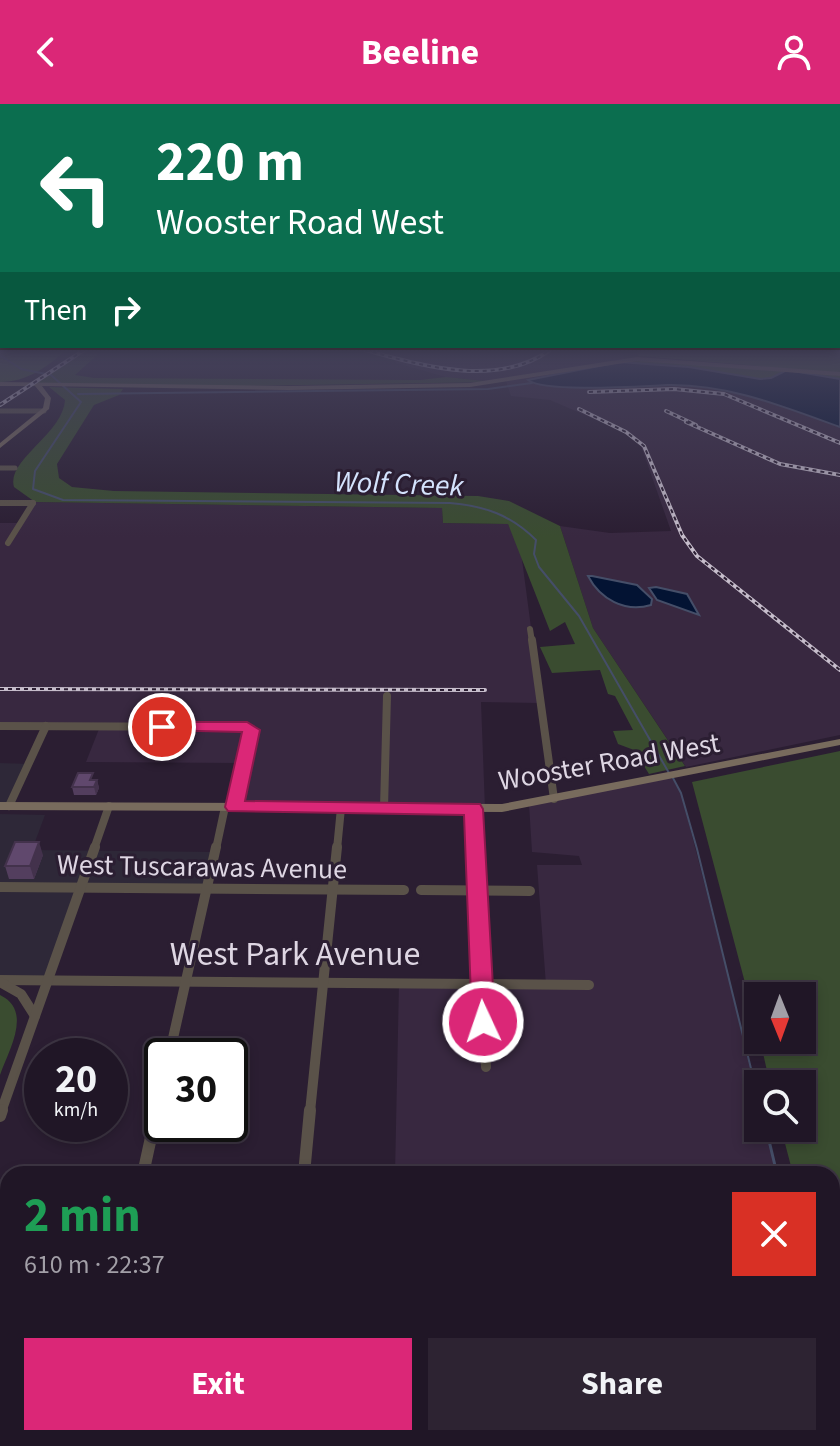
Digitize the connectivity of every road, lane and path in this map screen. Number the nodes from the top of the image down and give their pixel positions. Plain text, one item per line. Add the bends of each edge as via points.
1 (42, 413) edge
2 (0, 446) edge
3 (0, 468) edge
4 (15, 468) dead end
5 (0, 503) edge
6 (8, 543) dead end
7 (530, 629) dead end
8 (387, 696) dead end
9 (0, 726) edge
10 (46, 726) junction
11 (840, 742) edge
12 (554, 799) junction
13 (5, 806) edge
14 (109, 806) junction
15 (230, 807) junction
16 (341, 808) junction
17 (384, 808) junction
18 (473, 809) junction
19 (0, 887) edge
20 (79, 888) junction
21 (207, 889) junction
22 (332, 890) junction
23 (404, 890) dead end
24 (421, 890) dead end
25 (477, 890) junction
26 (530, 891) dead end
27 (48, 980) junction
28 (0, 981) edge
29 (186, 982) junction
30 (323, 983) junction
31 (481, 983) junction
32 (589, 985) dead end
33 (35, 1016) junction
34 (173, 1038) edge
35 (486, 1067) dead end
36 (0, 1116) edge
37 (150, 1142) edge
38 (145, 1166) edge
39 (305, 1166) edge
40 (82, 1446) edge
41 (139, 1446) edge

1 - 2 main road
3 - 4 street
5 - 6 street via 33,503
7 - 12 street
8 - 17 street
9 - 10 street
10 - 13 street
10 - 15 street via 247,727 252,730
11 - 12 main road, Wooster Road West
12 - 18 main road, Wooster Road West
13 - 14 main road, Wooster Road West
14 - 15 main road, Wooster Road West
14 - 20 street
15 - 16 main road, Wooster Road West
15 - 21 street
16 - 17 main road, Wooster Road West
16 - 22 street
17 - 18 main road, Wooster Road West
18 - 25 street
19 - 20 street, West Tuscarawas Avenue
20 - 21 street, West Tuscarawas Avenue
20 - 27 street
21 - 22 street, West Tuscarawas Avenue
21 - 29 street
22 - 23 street, West Tuscarawas Avenue
22 - 30 street
24 - 25 street
25 - 26 street
25 - 31 street
27 - 28 street, West Park Avenue
27 - 29 street, West Park Avenue
27 - 33 street
28 - 33 street via 21,994
29 - 30 street, West Park Avenue
29 - 34 street
30 - 31 street, West Park Avenue
30 - 39 street
31 - 32 street, West Park Avenue
31 - 35 street
33 - 36 street
37 - 38 street
40 - 41 street

